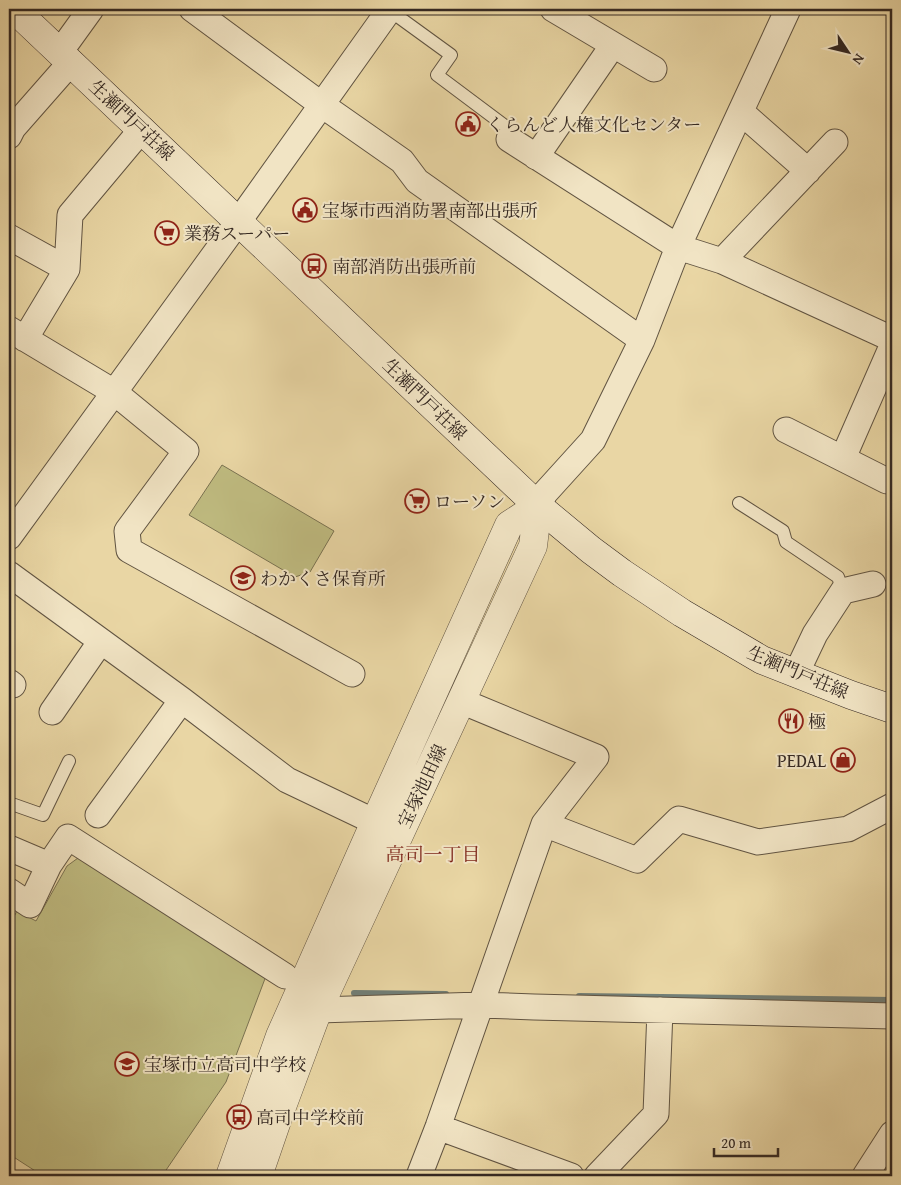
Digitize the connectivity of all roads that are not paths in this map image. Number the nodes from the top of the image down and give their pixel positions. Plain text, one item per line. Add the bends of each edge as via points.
1 (14, 9) edge
2 (91, 9) edge
3 (788, 9) edge
4 (390, 10) edge
5 (558, 10) edge
6 (206, 13) edge
7 (613, 45) junction
8 (65, 57) junction
9 (654, 69) dead end
10 (322, 105) junction
11 (741, 112) junction
12 (142, 129) junction
13 (9, 136) edge
14 (509, 139) joint
15 (835, 142) dead end
16 (536, 157) junction
17 (808, 171) junction
18 (239, 220) junction
19 (9, 237) edge
20 (678, 247) junction
21 (722, 261) junction
22 (67, 269) junction
23 (17, 334) edge
24 (892, 339) edge
25 (642, 340) junction
26 (892, 346) edge
27 (114, 392) junction
28 (786, 430) dead end
29 (843, 458) junction
30 (887, 481) dead end
31 (740, 503) dead end
32 (538, 506) junction
33 (9, 538) edge
34 (9, 574) edge
35 (872, 584) dead end
36 (843, 591) junction
37 (101, 641) junction
38 (352, 674) dead end
39 (796, 674) junction
40 (182, 700) junction
41 (461, 701) junction
42 (892, 709) edge
43 (52, 712) dead end
44 (68, 761) dead end
45 (9, 803) edge
46 (892, 806) edge
47 (98, 815) dead end
48 (375, 822) junction
49 (544, 824) junction
50 (9, 848) edge
51 (49, 865) junction
52 (9, 891) edge
53 (285, 976) dead end
54 (481, 1005) junction
55 (318, 1010) junction
56 (660, 1010) junction
57 (892, 1016) edge
58 (438, 1127) junction
59 (892, 1134) edge
60 (877, 1170) edge
61 (230, 1176) edge
62 (258, 1176) edge
63 (419, 1176) edge
64 (571, 1176) edge
65 (597, 1176) edge

1 - 8 street, 生瀬門戸荘線
2 - 8 street
3 - 11 street
4 - 10 street
4 - 14 lane via 451,55 437,75 513,132
5 - 7 street
6 - 10 street
7 - 9 street
7 - 16 street
8 - 12 street, 生瀬門戸荘線
8 - 13 street
10 - 18 street
10 - 25 street via 402,161 417,181
11 - 17 street
11 - 20 street
12 - 18 street, 生瀬門戸荘線
12 - 22 street via 70,215
14 - 16 street
15 - 17 street
16 - 20 street
17 - 21 street
18 - 27 street
18 - 32 street, 生瀬門戸荘線
19 - 22 street
20 - 21 street
20 - 25 street
21 - 24 street
22 - 23 street
23 - 27 street
25 - 32 street via 593,440 545,493
26 - 29 street
27 - 33 street
27 - 38 street via 186,452 127,531 129,550
28 - 29 street
29 - 30 street
31 - 36 lane via 783,531 786,542 838,576
32 - 39 street, 生瀬門戸荘線 via 592,550 682,613 762,660
32 - 41 street, 宝塚池田線 via 532,546
32 - 48 street via 510,525
34 - 37 street
35 - 36 street
36 - 39 street via 815,634
37 - 40 street
37 - 43 street
39 - 42 street, 生瀬門戸荘線
40 - 47 street
40 - 48 street via 287,780
41 - 49 street via 596,757
41 - 55 street, 宝塚池田線
44 - 45 lane via 43,815
46 - 49 street via 848,829 758,842 679,819 637,860
48 - 61 street via 280,1036
49 - 54 street
50 - 51 street
51 - 52 street via 30,905
51 - 53 street via 68,837
54 - 55 street
54 - 56 street
54 - 58 street
55 - 62 street, 宝塚池田線
56 - 57 street
56 - 65 street via 656,1114
58 - 63 street
58 - 64 street
59 - 60 street

